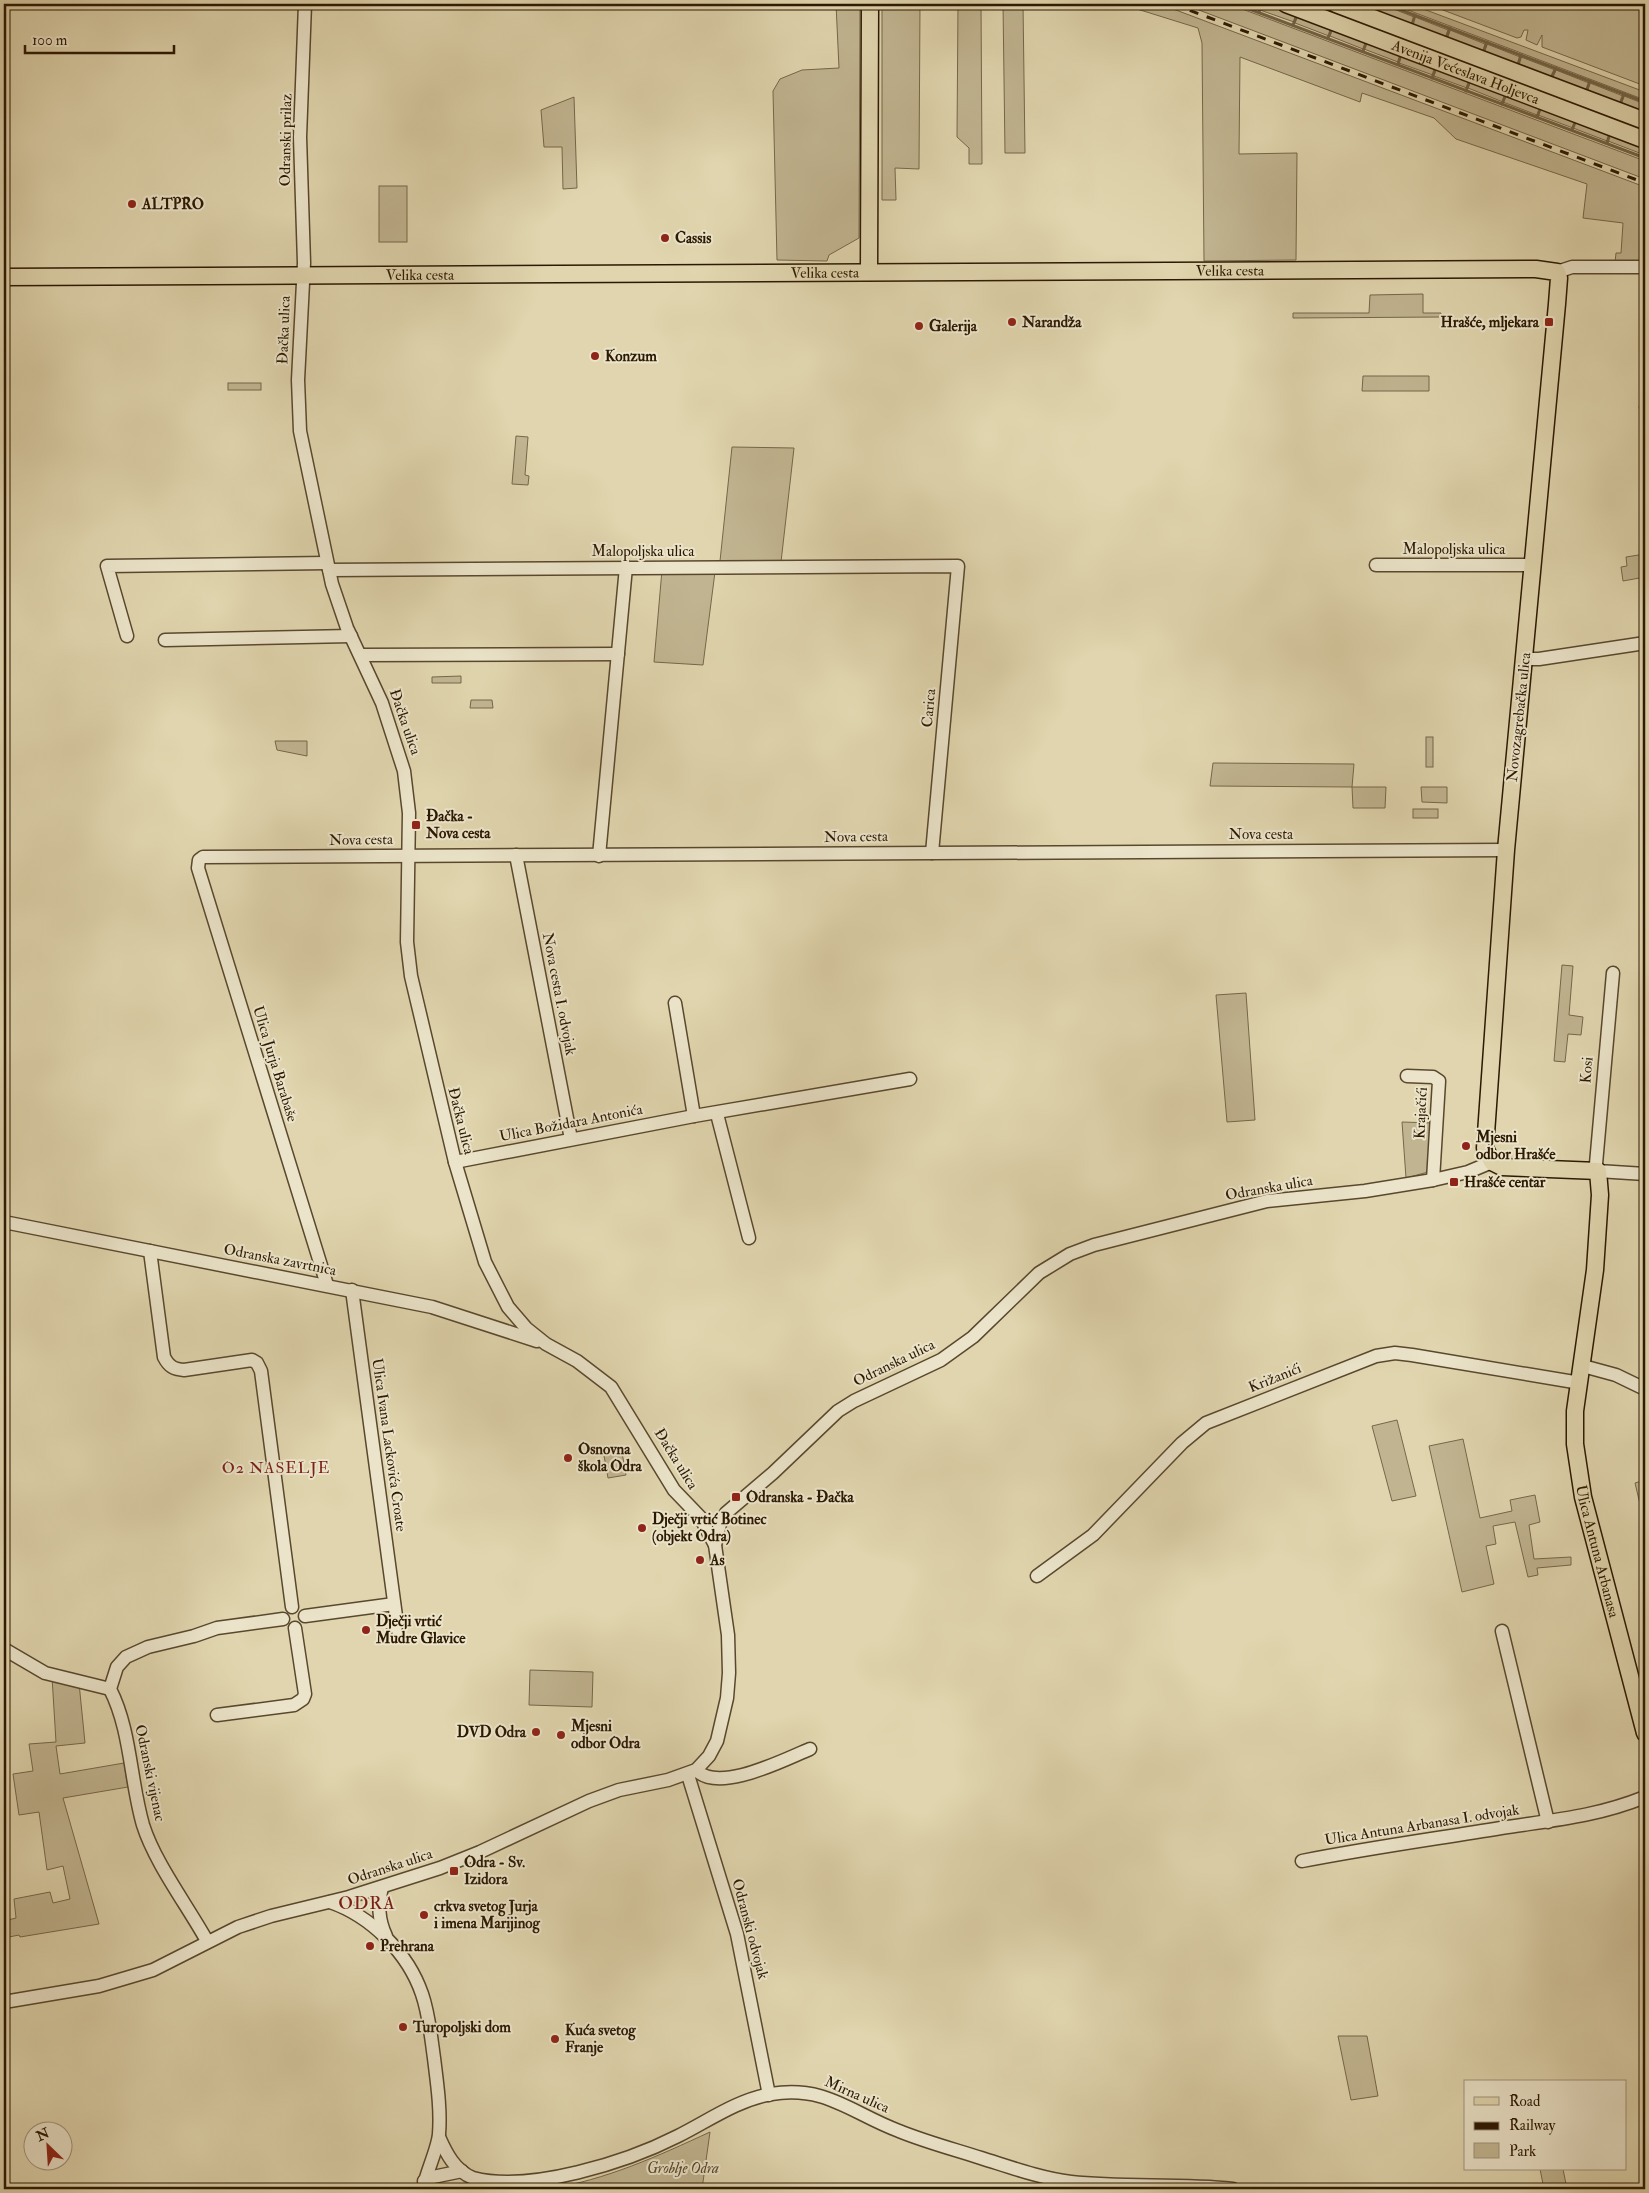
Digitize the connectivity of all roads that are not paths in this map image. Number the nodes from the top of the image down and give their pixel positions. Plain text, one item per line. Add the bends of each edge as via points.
1 (305, 4) edge
2 (870, 4) edge
3 (1286, 4) edge
4 (1336, 4) edge
5 (1645, 121) edge
6 (1645, 140) edge
7 (1645, 267) edge
8 (869, 270) junction
9 (1557, 272) junction
10 (303, 276) junction
11 (4, 277) edge
12 (1376, 565) dead end
13 (1532, 565) junction
14 (958, 566) joint
15 (328, 567) junction
16 (626, 567) junction
17 (127, 636) dead end
18 (351, 636) junction
19 (165, 640) dead end
20 (1645, 643) edge
21 (618, 654) junction
22 (361, 655) junction
23 (1525, 659) junction
24 (1506, 850) junction
25 (932, 852) junction
26 (516, 855) junction
27 (408, 856) junction
28 (599, 856) junction
29 (207, 857) joint
30 (1613, 973) dead end
31 (675, 1003) dead end
32 (1407, 1076) dead end
33 (910, 1079) dead end
34 (717, 1114) junction
35 (694, 1116) junction
36 (571, 1139) junction
37 (455, 1162) junction
38 (1492, 1162) junction
39 (1598, 1171) junction
40 (1645, 1174) edge
41 (1433, 1180) junction
42 (4, 1222) edge
43 (749, 1238) dead end
44 (150, 1251) junction
45 (327, 1285) junction
46 (352, 1290) junction
47 (508, 1307) junction
48 (496, 1327) junction
49 (546, 1344) junction
50 (1583, 1366) junction
51 (1580, 1383) junction
52 (1645, 1389) edge
53 (726, 1513) junction
54 (700, 1517) junction
55 (715, 1545) junction
56 (1037, 1576) dead end
57 (394, 1604) junction
58 (292, 1607) junction
59 (305, 1616) junction
60 (284, 1619) junction
61 (295, 1628) junction
62 (398, 1630) dead end
63 (1502, 1631) dead end
64 (4, 1649) edge
65 (110, 1689) junction
66 (217, 1716) dead end
67 (1645, 1733) edge
68 (810, 1749) dead end
69 (692, 1772) junction
70 (1645, 1797) edge
71 (1548, 1822) junction
72 (1302, 1861) dead end
73 (382, 1887) junction
74 (330, 1902) junction
75 (207, 1941) junction
76 (389, 1942) junction
77 (5, 2002) edge
78 (769, 2095) junction
79 (439, 2137) junction
80 (462, 2171) junction
81 (424, 2185) edge
82 (1233, 2189) edge

1 - 10 street, Odranski prilaz via 300,146
2 - 8 main road
3 - 6 main road, Avenija Većeslava Holjevca
4 - 5 main road, Avenija Većeslava Holjevca
7 - 9 street, Velika cesta via 1572,267
8 - 9 main road, Velika cesta via 1536,269
8 - 10 main road, Velika cesta
9 - 13 main road, Novozagrebačka ulica via 1558,296
10 - 11 main road, Velika cesta
10 - 15 street, Đačka ulica via 299,414 302,446
12 - 13 street, Malopoljska ulica
13 - 23 main road, Novozagrebačka ulica
14 - 16 street, Malopoljska ulica
14 - 25 street, Carica
15 - 16 street, Malopoljska ulica
15 - 17 street via 107,566
15 - 18 street, Đačka ulica
16 - 21 street
18 - 19 street
18 - 22 street, Đačka ulica
20 - 23 street
21 - 22 street
21 - 28 street
22 - 27 street, Đačka ulica via 400,755 409,798
23 - 24 main road, Novozagrebačka ulica
24 - 25 street, Nova cesta
24 - 38 main road, Novozagrebačka ulica via 1486,1143 1486,1152
25 - 28 street, Nova cesta
26 - 27 street, Nova cesta
26 - 28 street, Nova cesta
26 - 36 street, Nova cesta I. odvojak
27 - 29 street, Nova cesta
27 - 37 street, Đačka ulica via 407,942 411,976
29 - 45 street, Ulica Jurja Barabaše via 199,860 198,868
30 - 39 street, Kosi via 1595,1153
31 - 35 street
32 - 41 street, Krajačići via 1433,1077 1439,1081
33 - 34 street, Ulica Božidara Antonića
34 - 35 street, Ulica Božidara Antonića
34 - 43 street
35 - 36 street, Ulica Božidara Antonića
36 - 37 street, Ulica Božidara Antonića
37 - 47 street, Đačka ulica via 485,1262
38 - 39 main road via 1499,1166
38 - 41 street, Odranska ulica via 1468,1172
39 - 40 street
39 - 50 main road, Ulica Antuna Arbanasa via 1600,1195 1595,1270
41 - 53 street, Odranska ulica via 1267,1201 1108,1240 1070,1254 1028,1282 973,1337 951,1354 838,1411
42 - 44 street, Odranska zavrtnica
44 - 45 street, Odranska zavrtnica
44 - 58 street via 167,1363 174,1369 184,1370 252,1360 257,1363
45 - 46 street, Odranska zavrtnica
46 - 48 street, Odranska zavrtnica via 432,1306
46 - 57 street, Ulica Ivana Lackovića Croate
47 - 48 street via 505,1322
47 - 49 street, Đačka ulica
48 - 49 street, Odranska zavrtnica
49 - 54 street, Đačka ulica via 577,1361 612,1387 674,1490
50 - 51 main road, Ulica Antuna Arbanasa
50 - 52 street via 1616,1375
51 - 56 street, Križanići via 1397,1353 1376,1356 1206,1424 1182,1443 1092,1535
51 - 67 main road, Ulica Antuna Arbanasa via 1574,1429 1581,1483
53 - 54 street
53 - 55 street, Odranska ulica
54 - 55 street, Đačka ulica
55 - 69 street, Odranska ulica via 728,1635 727,1698 717,1741 709,1756
57 - 59 street
57 - 62 street, Ulica Ivana Lackovića Croate
58 - 59 street via 299,1608
58 - 60 street via 286,1610
59 - 61 street via 302,1626
60 - 61 street via 289,1627
60 - 65 street via 217,1628 148,1646 126,1656 117,1668
61 - 66 street via 305,1694 303,1699 294,1705
63 - 71 street
64 - 65 street via 44,1673
65 - 75 street, Odranski vijenac via 121,1718 144,1827 163,1868
68 - 69 street via 734,1777 710,1778
69 - 73 street, Odranska ulica via 608,1794 460,1861
69 - 78 street, Odranski odvojak via 737,1934
70 - 71 street, Ulica Antuna Arbanasa I. odvojak via 1590,1816
71 - 72 street, Ulica Antuna Arbanasa I. odvojak
73 - 74 street, Odranska ulica
73 - 76 street via 379,1915
74 - 75 street, Odranska ulica via 262,1919
74 - 76 street via 353,1911
75 - 77 street, Odranska ulica via 135,1976 99,1986
76 - 79 street via 410,1969 426,2007 436,2077
78 - 80 street, Mirna ulica via 729,2109 657,2146 582,2175 517,2185 474,2178
78 - 82 street, Mirna ulica via 796,2092 823,2096 900,2132 1054,2179
79 - 80 street, Mirna ulica via 446,2152
79 - 81 street
80 - 81 street via 433,2177

